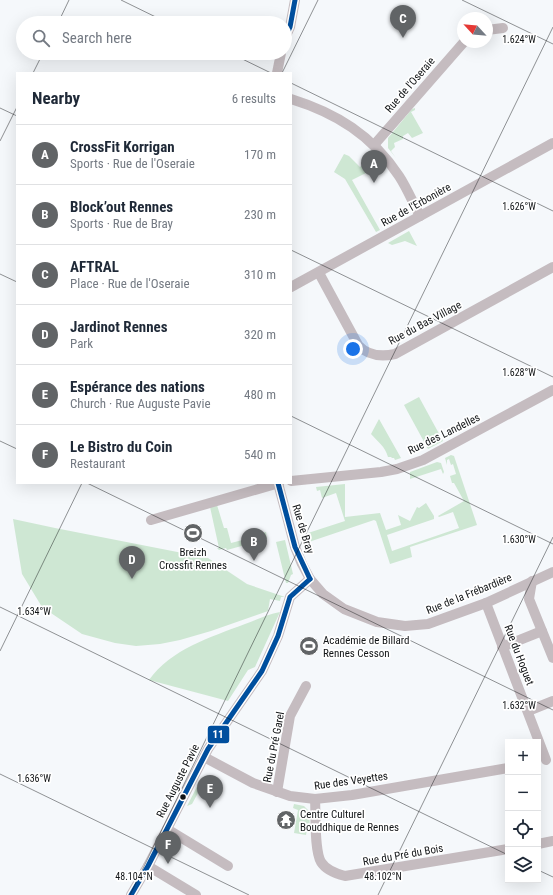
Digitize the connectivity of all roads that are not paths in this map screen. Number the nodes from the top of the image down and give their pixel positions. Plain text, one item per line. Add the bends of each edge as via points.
1 (295, 0) edge
2 (292, 16) edge
3 (502, 28) dead end
4 (493, 29) edge
5 (459, 48) edge
6 (280, 60) edge
7 (277, 72) edge
8 (292, 99) edge
9 (553, 143) edge
10 (374, 145) junction
11 (420, 216) junction
12 (553, 267) edge
13 (318, 273) junction
14 (292, 286) edge
15 (553, 390) edge
16 (292, 481) edge
17 (275, 484) edge
18 (278, 484) edge
19 (150, 516) dead end
20 (553, 572) edge
21 (310, 579) junction
22 (532, 582) junction
23 (486, 603) junction
24 (542, 631) junction
25 (502, 647) junction
26 (553, 658) edge
27 (306, 686) dead end
28 (553, 701) edge
29 (528, 711) junction
30 (204, 756) junction
31 (546, 761) edge
32 (505, 769) edge
33 (277, 792) junction
34 (314, 799) junction
35 (168, 829) junction
36 (553, 841) edge
37 (541, 843) edge
38 (505, 849) edge
39 (148, 866) junction
40 (228, 866) dead end
41 (131, 895) edge
42 (196, 895) edge

1 - 2 street
3 - 4 street
5 - 10 street, Rue de l'Oseraie
6 - 7 street
8 - 10 street via 317,107 338,118
9 - 11 street, Rue de l'Erbonière
10 - 11 street via 400,177
11 - 13 street, Rue de l'Erbonière
12 - 13 street, Rue du Bas Village via 395,354 386,356 368,353 358,345
13 - 14 street, Rue de l'Erbonière
15 - 16 street, Rue des Landelles via 423,460 381,472
17 - 19 street via 162,517
18 - 21 street, Rue de Bray via 295,548
20 - 22 street, Rue de la Frébardière
21 - 23 street, Rue de la Frébardière via 323,594 344,609 377,622 405,626 428,624
21 - 30 street, Rue Auguste Pavie via 290,597 278,636 263,670
22 - 23 street, Rue de la Frébardière
22 - 24 street via 529,598
23 - 25 street, Rue du Hoguet
24 - 25 street
24 - 26 street
25 - 29 street, Rue du Hoguet
27 - 33 street, Rue du Pré Garel via 290,716
28 - 29 street
29 - 31 street, Rue du Hoguet
30 - 33 street, Rue des Veyettes via 253,783
30 - 35 street, Rue Auguste Pavie
32 - 34 street, Rue des Veyettes
33 - 34 street, Rue des Veyettes
34 - 38 street, Rue du Pré du Bois via 318,856 324,865 339,875
35 - 39 street, Rue Auguste Pavie
35 - 40 street
36 - 37 street
39 - 41 street, Rue Auguste Pavie
39 - 42 street

